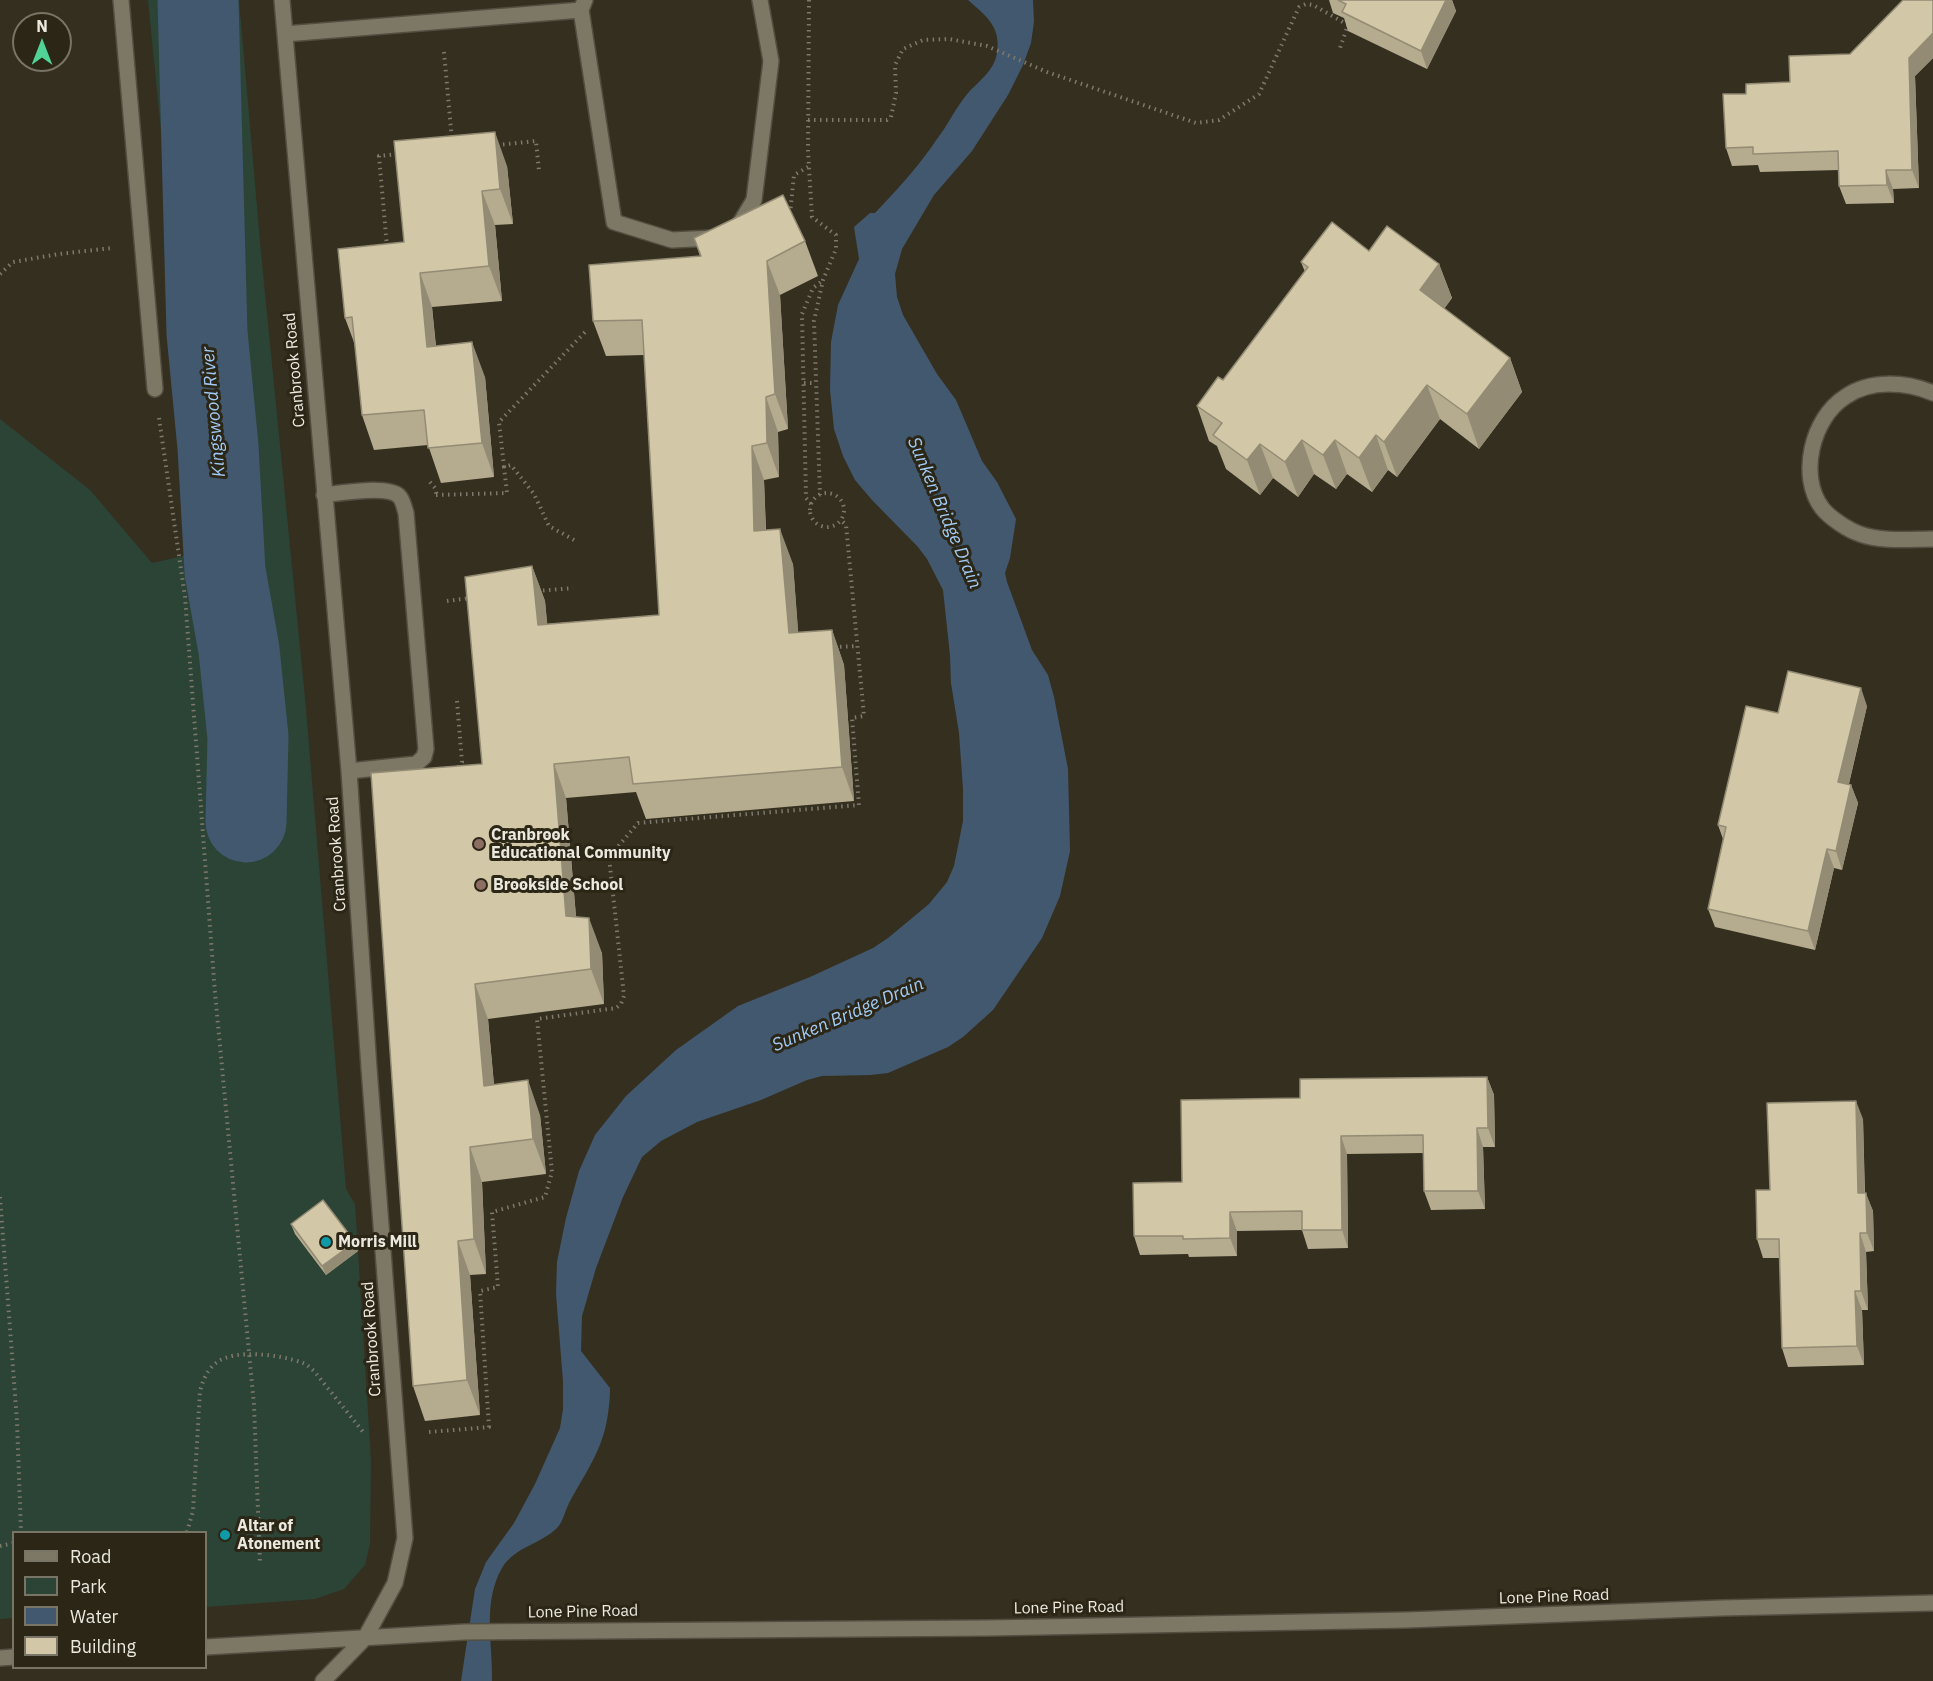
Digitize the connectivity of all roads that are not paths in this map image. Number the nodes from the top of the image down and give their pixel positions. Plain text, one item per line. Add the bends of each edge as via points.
1 (121, 0) edge
2 (282, 0) edge
3 (760, 0) edge
4 (583, 5) edge
5 (539, 7) edge
6 (285, 34) junction
7 (155, 389) road end
8 (1933, 393) edge
9 (324, 495) junction
10 (1933, 539) edge
11 (349, 771) junction
12 (1933, 1603) edge
13 (365, 1638) junction
14 (207, 1647) edge
15 (322, 1681) edge

1 - 7 street
2 - 6 street, Cranbrook Road
3 - 4 street via 771,61 754,200 731,237 672,240 614,222
4 - 5 street
5 - 6 street via 441,22
6 - 9 street, Cranbrook Road
8 - 10 street via 1916,386 1886,384 1844,397 1820,428 1811,457 1811,474 1822,508 1860,534
9 - 11 street, Cranbrook Road
9 - 11 street via 389,491 398,495 406,513 426,749 416,764
11 - 13 street, Cranbrook Road via 405,1538 395,1583
12 - 13 street, Lone Pine Road via 1407,1620 989,1628 568,1630
13 - 14 street, Lone Pine Road
13 - 15 street, Cranbrook Road

